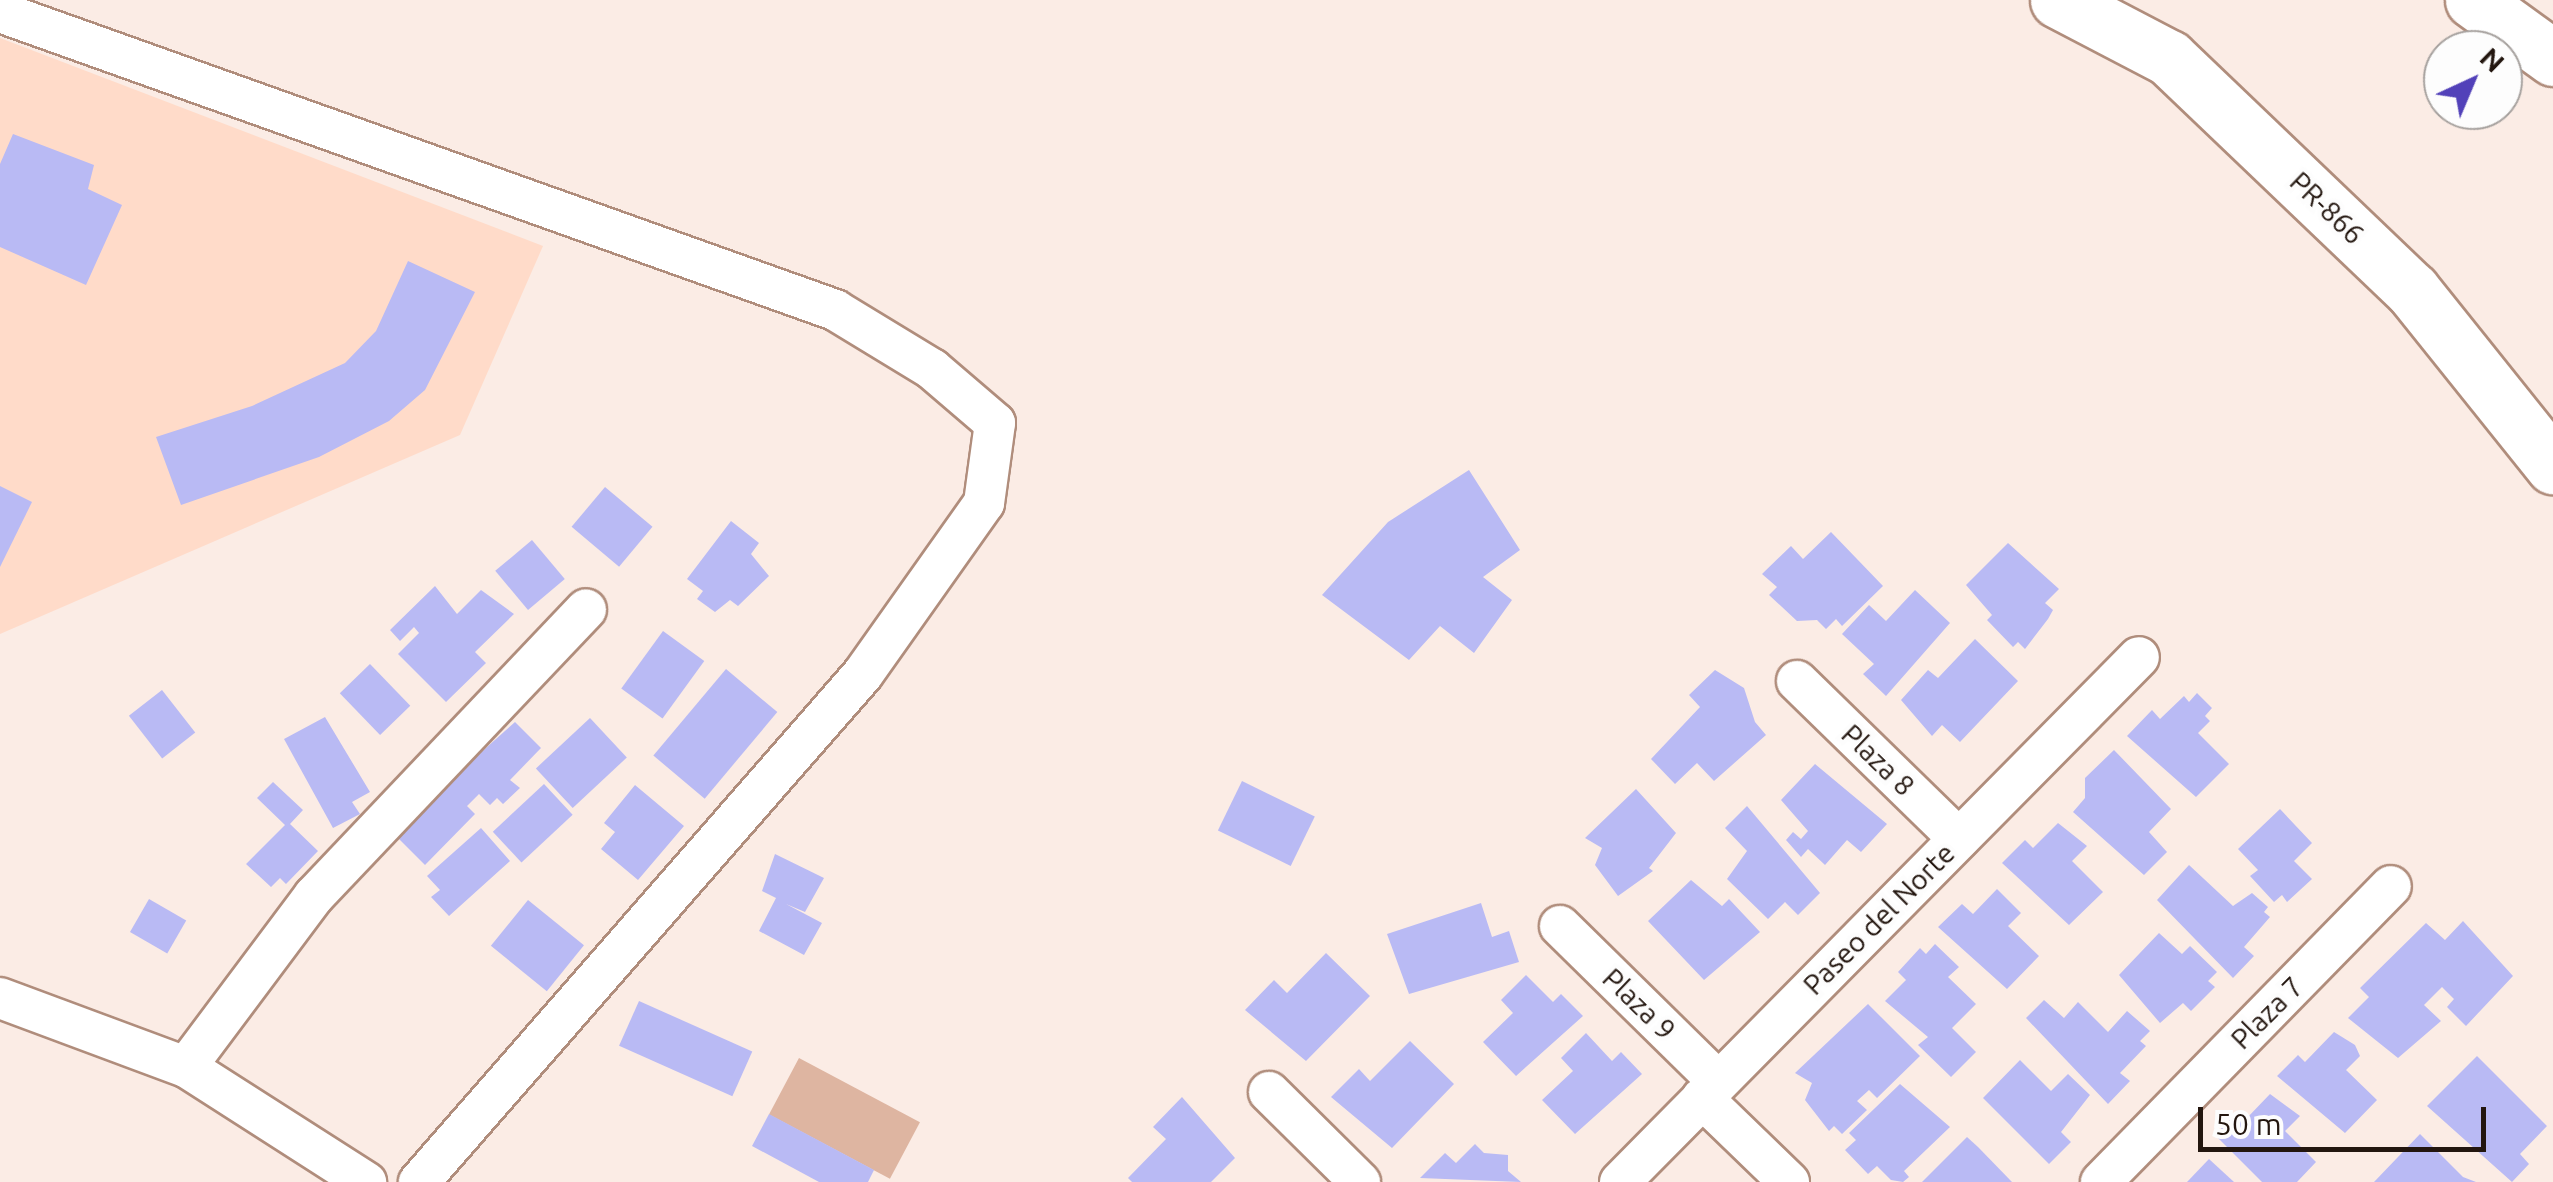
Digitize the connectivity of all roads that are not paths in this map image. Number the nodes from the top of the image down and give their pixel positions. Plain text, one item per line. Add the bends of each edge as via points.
1 (2058, 0) edge
2 (2473, 0) edge
3 (0, 12) edge
4 (2553, 58) edge
5 (2553, 466) edge
6 (586, 609) dead end
7 (2138, 658) dead end
8 (1797, 681) dead end
9 (1958, 839) junction
10 (2391, 886) dead end
11 (1560, 926) dead end
12 (0, 998) edge
13 (186, 1067) junction
14 (1710, 1090) junction
15 (1269, 1092) dead end
16 (366, 1182) edge
17 (419, 1182) edge
18 (1360, 1182) edge
19 (1620, 1182) edge
20 (1788, 1182) edge
21 (2100, 1182) edge

1 - 5 main road, PR-866 / PR-866 via 2169,58 2412,290
2 - 4 main road
3 - 17 street via 835,310 932,369 995,422 984,503 863,674
6 - 13 street via 314,896
7 - 9 street, Paseo del Norte
8 - 9 street, Plaza 8
9 - 14 street, Paseo del Norte
10 - 21 street, Plaza 7
11 - 14 street, Plaza 9
12 - 13 street
13 - 16 street
14 - 19 street, Paseo del Norte
14 - 20 street, Plaza 9
15 - 18 street

